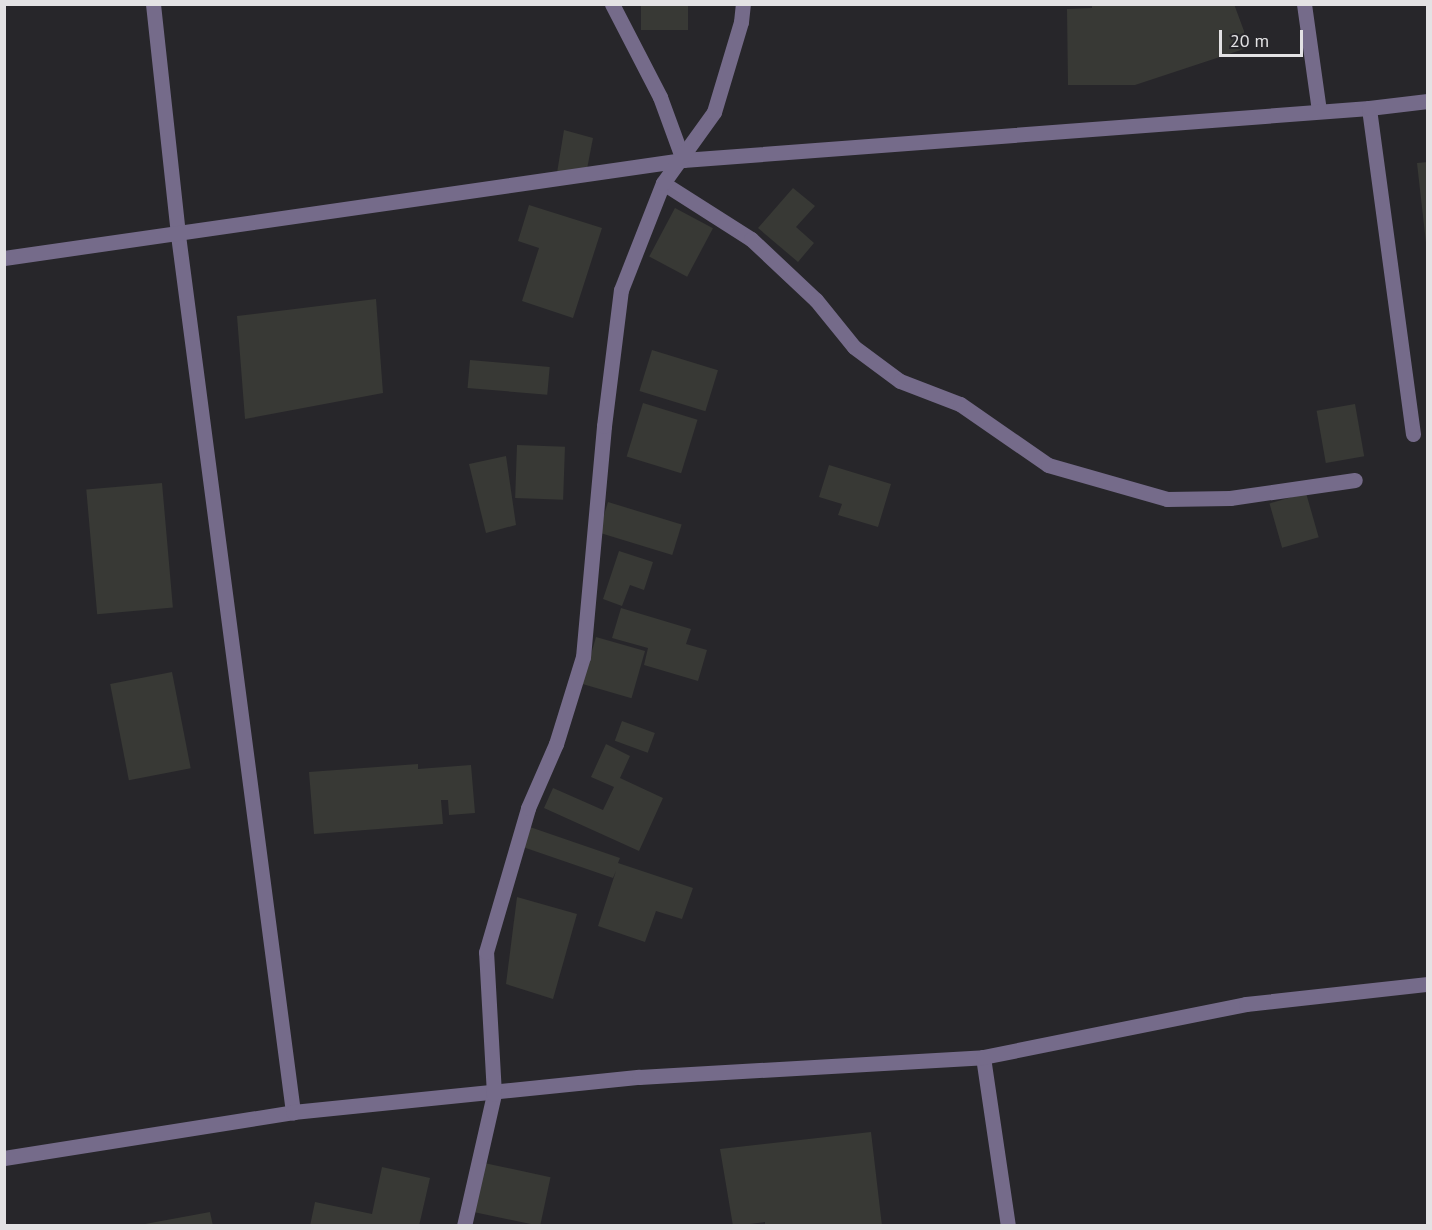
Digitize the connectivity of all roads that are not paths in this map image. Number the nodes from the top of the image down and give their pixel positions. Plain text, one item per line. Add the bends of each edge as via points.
1 (153, 4) edge
2 (612, 4) edge
3 (743, 4) edge
4 (1304, 4) edge
5 (1428, 100) edge
6 (1369, 108) junction
7 (1318, 111) junction
8 (683, 160) junction
9 (663, 183) junction
10 (178, 235) junction
11 (4, 258) edge
12 (1413, 434) dead end
13 (1355, 480) dead end
14 (1428, 984) edge
15 (983, 1057) junction
16 (494, 1094) junction
17 (293, 1112) junction
18 (4, 1158) edge
19 (464, 1226) edge
20 (1008, 1226) edge

1 - 10 street
2 - 8 street via 660,97
3 - 8 street via 714,112
4 - 7 street
5 - 6 street
6 - 7 street
6 - 12 street
7 - 8 street
8 - 9 street
8 - 10 street
9 - 13 street via 751,239 816,300 854,347 900,381 960,405 1048,465 1167,499 1230,498
9 - 16 street via 621,290 583,657 556,744 528,808 486,952
10 - 11 street
10 - 17 street
14 - 15 street via 1246,1004
15 - 16 street via 639,1077
15 - 20 street
16 - 17 street
16 - 19 street
17 - 18 street

